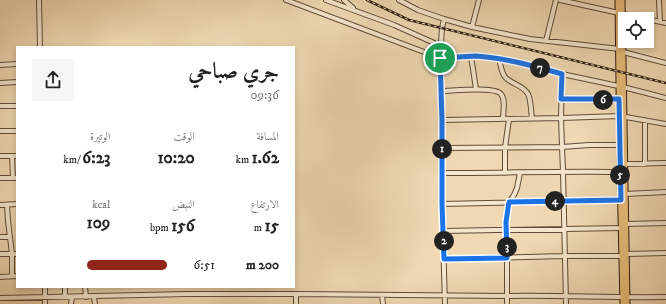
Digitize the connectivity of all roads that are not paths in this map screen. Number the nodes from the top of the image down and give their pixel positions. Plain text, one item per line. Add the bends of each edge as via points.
1 (39, 0) edge
2 (286, 0) edge
3 (326, 0) edge
4 (344, 0) edge
5 (399, 0) edge
6 (479, 0) edge
7 (556, 0) edge
8 (560, 0) edge
9 (618, 0) edge
10 (622, 0) edge
11 (659, 0) edge
12 (581, 2) edge
13 (357, 11) junction
14 (621, 12) edge
15 (621, 12) edge
16 (618, 13) edge
17 (444, 19) junction
18 (654, 20) edge
19 (660, 21) junction
20 (666, 23) edge
21 (472, 27) junction
22 (546, 41) junction
23 (40, 46) edge
24 (441, 46) junction
25 (622, 50) junction
26 (471, 56) junction
27 (440, 58) junction
28 (499, 59) junction
29 (16, 64) edge
30 (666, 64) edge
31 (0, 65) edge
32 (562, 74) junction
33 (16, 82) edge
34 (0, 83) edge
35 (621, 86) junction
36 (476, 89) junction
37 (441, 91) junction
38 (666, 98) edge
39 (561, 99) junction
40 (619, 99) junction
41 (0, 106) edge
42 (16, 106) edge
43 (622, 116) junction
44 (532, 118) junction
45 (561, 118) junction
46 (503, 119) junction
47 (509, 119) junction
48 (442, 120) junction
49 (645, 120) junction
50 (666, 124) edge
51 (0, 131) edge
52 (16, 131) edge
53 (620, 145) junction
54 (562, 147) junction
55 (442, 148) junction
56 (505, 148) junction
57 (0, 156) edge
58 (15, 156) edge
59 (666, 163) edge
60 (624, 164) junction
61 (645, 164) junction
62 (563, 171) junction
63 (620, 172) junction
64 (442, 173) junction
65 (505, 173) junction
66 (520, 173) junction
67 (0, 178) edge
68 (15, 178) edge
69 (666, 192) edge
70 (625, 194) junction
71 (621, 200) junction
72 (564, 201) junction
73 (509, 202) junction
74 (7, 204) junction
75 (16, 204) edge
76 (442, 204) junction
77 (0, 205) edge
78 (666, 223) edge
79 (624, 226) junction
80 (565, 229) junction
81 (506, 230) junction
82 (443, 231) junction
83 (9, 236) junction
84 (0, 237) edge
85 (666, 253) edge
86 (0, 254) edge
87 (12, 254) junction
88 (16, 254) edge
89 (624, 255) junction
90 (564, 256) junction
91 (507, 258) junction
92 (444, 259) junction
93 (14, 276) edge
94 (0, 277) edge
95 (44, 288) edge
96 (65, 288) edge
97 (85, 288) edge
98 (296, 294) junction
99 (382, 295) junction
100 (445, 295) junction
101 (507, 296) junction
102 (566, 296) junction
103 (65, 297) junction
104 (72, 297) junction
105 (86, 297) junction
106 (94, 297) junction
107 (666, 297) edge
108 (1, 298) edge
109 (18, 298) junction
110 (44, 298) junction
111 (625, 298) junction
112 (1, 304) edge
113 (18, 304) edge
114 (44, 304) edge
115 (71, 304) edge
116 (95, 304) edge
117 (296, 304) edge
118 (383, 304) edge
119 (445, 304) edge
120 (507, 304) edge
121 (566, 304) edge
122 (623, 304) edge
123 (627, 304) edge

1 - 23 street
2 - 27 street
3 - 13 street
4 - 13 street
5 - 17 street
6 - 21 street
7 - 22 street
8 - 12 street
9 - 14 main road
10 - 15 main road
11 - 19 street
12 - 16 street
13 - 24 street via 394,24
17 - 21 street
17 - 24 street
18 - 19 street
19 - 20 street
21 - 22 street
22 - 25 street
24 - 27 street
25 - 30 street
25 - 35 main road
26 - 27 street
26 - 28 street
26 - 36 street
27 - 37 street
28 - 32 street
28 - 44 street via 506,78 527,93
29 - 31 street
32 - 35 street
32 - 39 street
33 - 34 street
35 - 38 street
35 - 40 main road
35 - 43 main road
36 - 37 street
36 - 46 street via 495,90 501,94
37 - 48 street
39 - 40 street
39 - 45 street
40 - 43 main road
41 - 42 street
43 - 45 street
43 - 49 street
43 - 53 main road
43 - 60 main road
44 - 45 street
44 - 47 street
45 - 54 street
46 - 47 street
46 - 48 street
47 - 56 street
48 - 55 street
49 - 50 street
49 - 61 street
51 - 52 street
53 - 54 street
53 - 63 main road
54 - 56 street
54 - 62 street
55 - 56 street
55 - 64 street
56 - 65 street
57 - 58 street
58 - 68 street
59 - 61 street
60 - 61 street
60 - 70 main road
62 - 63 street
62 - 66 street
62 - 72 street
63 - 71 main road
64 - 65 street
64 - 76 street
65 - 66 street
66 - 73 street via 517,188
67 - 68 street
69 - 70 street
70 - 79 main road
71 - 72 street
71 - 79 main road
72 - 73 street
72 - 80 street
73 - 76 street
73 - 81 street
74 - 75 street
74 - 77 street
74 - 83 street
76 - 82 street
78 - 79 street
79 - 80 street
79 - 89 main road
80 - 81 street
80 - 90 street
81 - 82 street
81 - 91 street
82 - 92 street
83 - 84 street
83 - 87 street
85 - 89 street
86 - 87 street
87 - 88 street
87 - 93 street
89 - 90 street
89 - 111 main road
90 - 91 street
90 - 102 street
91 - 92 street
91 - 101 street
92 - 100 street
93 - 94 street
95 - 110 street
96 - 103 street
97 - 105 street
98 - 99 street
98 - 106 street
98 - 117 street
99 - 100 street
99 - 118 street
100 - 101 street
100 - 119 street
101 - 102 street
101 - 120 street
102 - 111 street
102 - 121 street
103 - 104 street
103 - 110 street
104 - 105 street
104 - 115 street
105 - 106 street
106 - 116 street
107 - 111 street
108 - 109 street
108 - 112 street
109 - 110 street
109 - 113 street
110 - 114 street
111 - 122 main road
111 - 123 main road

